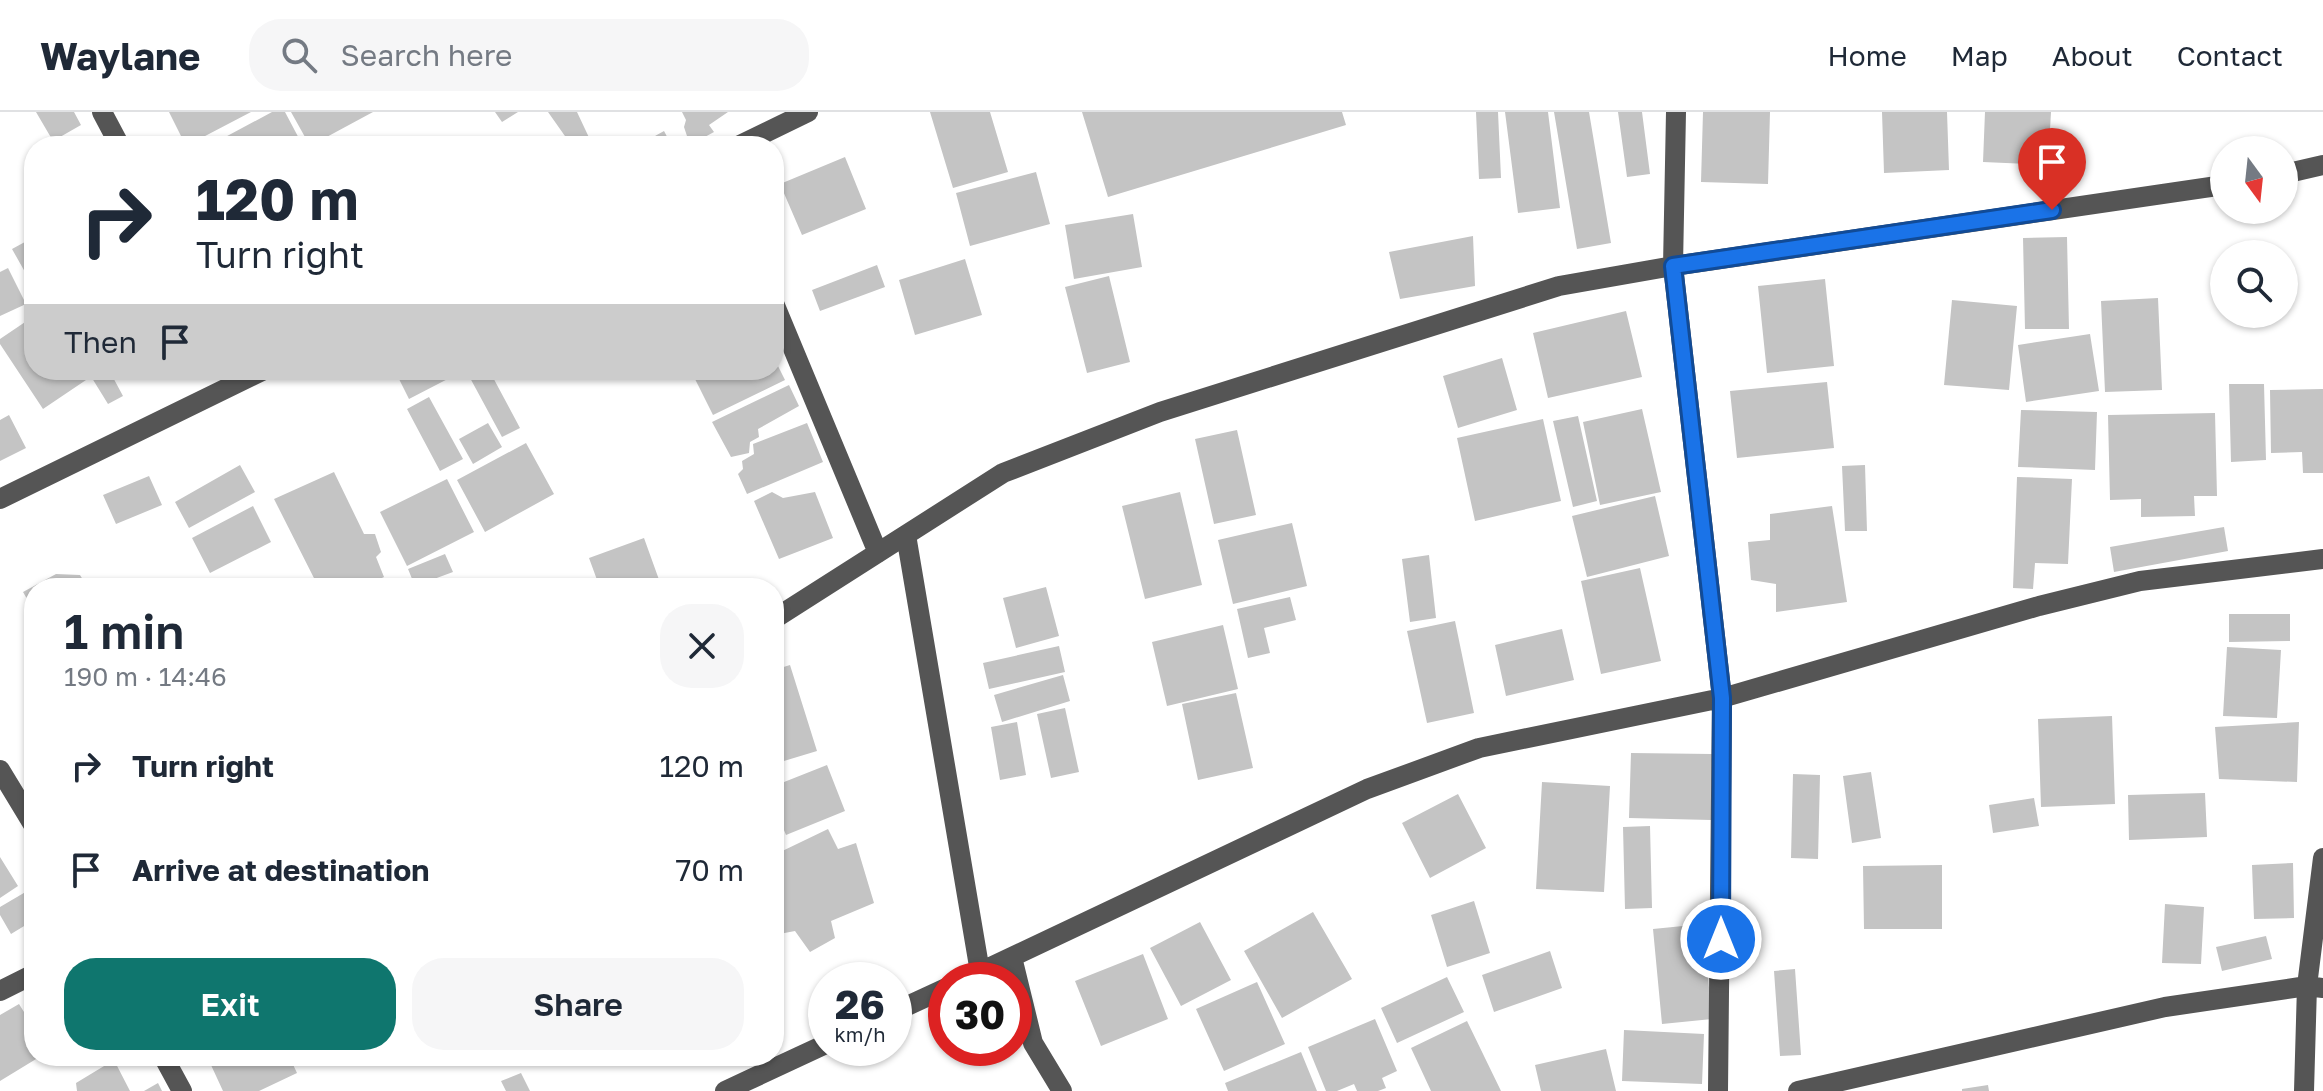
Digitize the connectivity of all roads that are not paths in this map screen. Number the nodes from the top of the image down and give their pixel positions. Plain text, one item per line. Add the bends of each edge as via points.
1 (102, 112) edge
2 (808, 112) edge
3 (1676, 112) edge
4 (115, 136) edge
5 (759, 136) edge
6 (2323, 165) edge
7 (2298, 171) edge
8 (2210, 187) edge
9 (1673, 266) junction
10 (784, 327) edge
11 (230, 380) edge
12 (0, 499) edge
13 (906, 535) junction
14 (878, 553) junction
15 (2323, 559) edge
16 (784, 613) edge
17 (1722, 698) junction
18 (0, 770) edge
19 (24, 810) edge
20 (2323, 858) edge
21 (1012, 957) junction
22 (970, 962) edge
23 (1001, 962) edge
24 (24, 979) edge
25 (2315, 987) edge
26 (0, 991) edge
27 (808, 1052) edge
28 (784, 1064) edge
29 (168, 1066) edge
30 (779, 1066) edge
31 (182, 1091) edge
32 (725, 1091) edge
33 (1062, 1091) edge
34 (1718, 1091) edge
35 (1798, 1091) edge
36 (2304, 1091) edge

1 - 4 street
2 - 5 street
3 - 9 street
6 - 7 street
8 - 9 street
9 - 13 street via 1559,286 1160,412 1003,473
9 - 17 street
10 - 14 street
11 - 12 street
13 - 14 street
13 - 22 street
14 - 16 street
15 - 17 street via 2140,581
17 - 21 street via 1479,748 1367,789
17 - 34 street
18 - 19 street
20 - 25 street
21 - 23 street
21 - 33 street via 1033,1043
24 - 26 street
25 - 35 street via 2165,1007
25 - 36 street
27 - 28 street
29 - 31 street
30 - 32 street

